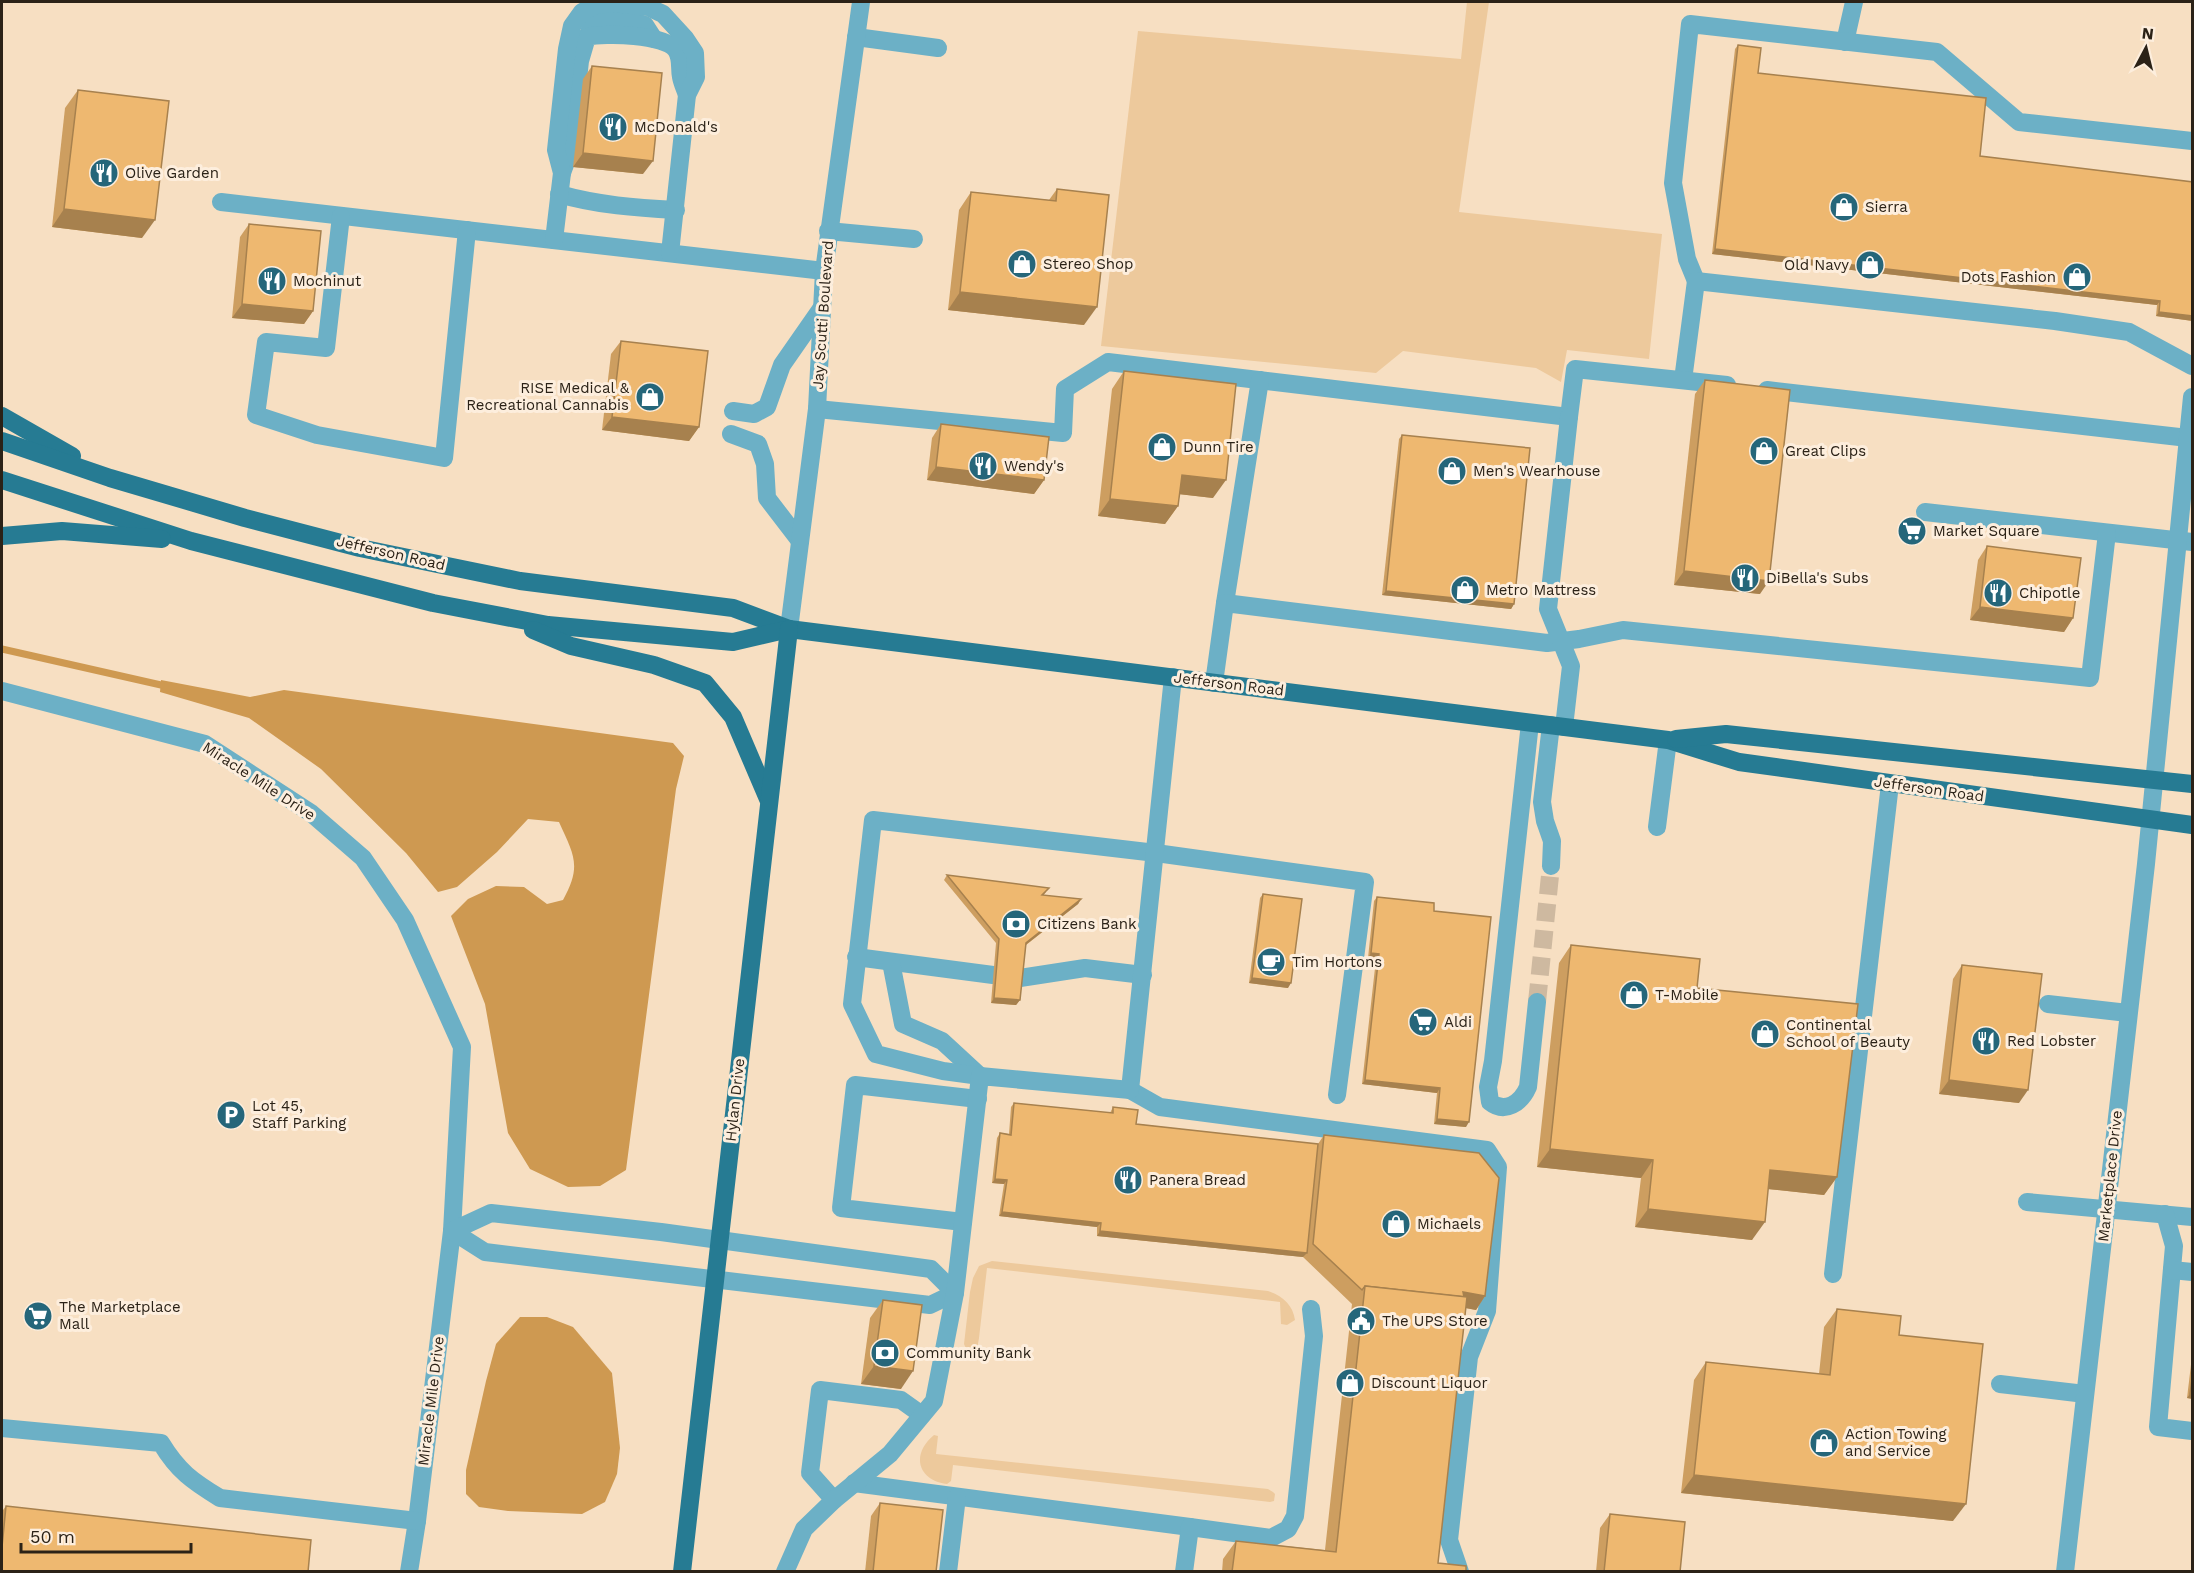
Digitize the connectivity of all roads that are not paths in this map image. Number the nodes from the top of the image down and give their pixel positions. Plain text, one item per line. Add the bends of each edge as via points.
1 (861, 2) edge
2 (1854, 2) edge
3 (856, 37) junction
4 (1845, 42) junction
5 (938, 48) dead end
6 (687, 94) junction
7 (2193, 141) edge
8 (562, 173) junction
9 (559, 194) junction
10 (221, 202) dead end
11 (676, 210) junction
12 (340, 216) junction
13 (467, 230) junction
14 (828, 231) junction
15 (914, 239) dead end
16 (554, 240) junction
17 (670, 253) junction
18 (824, 271) junction
19 (1696, 281) junction
20 (822, 307) junction
21 (2193, 366) edge
22 (1260, 380) junction
23 (1683, 381) junction
24 (2193, 397) edge
25 (817, 409) junction
26 (734, 411) dead end
27 (2, 416) edge
28 (1569, 417) junction
29 (731, 434) dead end
30 (2188, 438) junction
31 (2, 441) edge
32 (110, 478) junction
33 (2, 480) edge
34 (1925, 512) dead end
35 (2107, 533) junction
36 (2, 536) edge
37 (191, 541) junction
38 (800, 541) junction
39 (2185, 542) edge
40 (1225, 603) junction
41 (501, 616) junction
42 (789, 629) junction
43 (1562, 642) junction
44 (1173, 677) junction
45 (1214, 683) junction
46 (2, 692) edge
47 (1530, 723) junction
48 (1558, 726) junction
49 (1668, 740) junction
50 (2155, 780) junction
51 (1890, 784) junction
52 (2193, 784) edge
53 (769, 802) junction
54 (2150, 820) junction
55 (2193, 825) edge
56 (1657, 827) dead end
57 (1156, 853) junction
58 (1551, 866) tunnel mouth
59 (856, 957) junction
60 (891, 962) junction
61 (993, 975) edge
62 (1143, 975) junction
63 (1020, 978) edge
64 (1537, 1002) tunnel mouth
65 (2048, 1004) dead end
66 (2128, 1013) junction
67 (980, 1076) junction
68 (1130, 1090) junction
69 (1337, 1095) dead end
70 (978, 1099) junction
71 (2027, 1202) dead end
72 (2106, 1209) junction
73 (2165, 1214) junction
74 (2193, 1217) edge
75 (963, 1222) junction
76 (452, 1231) junction
77 (720, 1239) junction
78 (2172, 1270) junction
79 (2193, 1272) edge
80 (1833, 1274) dead end
81 (715, 1280) junction
82 (956, 1293) junction
83 (1311, 1309) dead end
84 (2000, 1384) dead end
85 (2085, 1394) junction
86 (922, 1415) junction
87 (2, 1428) edge
88 (2193, 1431) edge
89 (854, 1483) junction
90 (957, 1497) junction
91 (834, 1500) junction
92 (417, 1521) junction
93 (1190, 1527) junction
94 (409, 1572) edge
95 (682, 1572) edge
96 (785, 1572) edge
97 (948, 1572) edge
98 (1184, 1572) edge
99 (1460, 1572) edge
100 (2065, 1572) edge

1 - 3 street, Jay Scutti Boulevard
2 - 4 street
3 - 5 street
3 - 14 street, Jay Scutti Boulevard
4 - 7 street via 1937,52 2019,122
4 - 19 street via 1690,24 1673,183
6 - 8 street via 677,51 670,44 604,34 587,37 580,61 570,151
6 - 8 street via 696,77 695,53 663,14 648,7 612,3 582,12 572,26 567,49 556,150
6 - 11 street
8 - 9 street
9 - 11 street via 585,201
9 - 16 street
10 - 12 street
11 - 17 street
12 - 13 street
12 - 13 street via 326,348 266,342 256,415 317,435 444,458
13 - 16 street
14 - 15 street
14 - 18 street, Jay Scutti Boulevard
16 - 17 street
17 - 18 street
18 - 20 street, Jay Scutti Boulevard
19 - 21 street via 2129,332
19 - 23 street
20 - 25 street, Jay Scutti Boulevard
20 - 26 street via 782,365 767,407 754,414
22 - 25 street via 1108,362 1065,389 1063,433
22 - 28 street
22 - 40 street
23 - 28 street via 1575,369
23 - 30 street
24 - 30 street, Marketplace Drive
25 - 38 street, Jay Scutti Boulevard
27 - 32 main road
28 - 43 street via 1548,609
29 - 38 street via 758,444 765,464 766,498
30 - 39 street, Marketplace Drive
31 - 32 main road, Jefferson Road
32 - 42 main road, Jefferson Road via 360,548 520,581 733,608
33 - 37 main road, Jefferson Road
34 - 35 street
35 - 39 street
35 - 43 street via 2090,678 1623,630
36 - 37 main road via 63,531
37 - 41 main road, Jefferson Road via 433,603
38 - 42 street, Jay Scutti Boulevard
39 - 50 street, Marketplace Drive
40 - 43 street
40 - 45 street
41 - 42 main road, Jefferson Road via 548,626 734,642
41 - 53 main road via 571,646 654,665 705,682 733,717
42 - 44 main road, Jefferson Road
42 - 53 main road, Hylan Drive
43 - 48 street via 1571,666
44 - 45 main road, Jefferson Road
44 - 57 street
45 - 47 main road, Jefferson Road
46 - 76 street, Miracle Mile Drive via 205,744 311,813 363,858 405,920 462,1047
47 - 48 main road, Jefferson Road
47 - 64 street via 1488,1088 1490,1102 1498,1107 1516,1104 1528,1088
48 - 49 main road, Jefferson Road
48 - 58 street via 1542,801 1552,841
49 - 50 main road, Jefferson Road via 1726,734
49 - 51 main road, Jefferson Road via 1739,762
49 - 56 street
50 - 52 main road, Jefferson Road
50 - 54 street, Marketplace Drive
51 - 54 main road, Jefferson Road
51 - 80 street
53 - 77 main road, Hylan Drive
54 - 55 main road, Jefferson Road
54 - 66 street, Marketplace Drive
57 - 59 street via 873,820
57 - 62 street
57 - 69 street via 1365,882
59 - 60 street
59 - 67 street via 852,1004 876,1054
60 - 61 street
60 - 67 street via 903,1024 942,1041
62 - 63 street via 1085,968
62 - 68 street
65 - 66 street
66 - 72 street, Marketplace Drive
67 - 68 street
67 - 70 street
68 - 99 street via 1160,1107 1487,1150 1498,1167 1487,1311 1469,1357 1449,1540
70 - 75 street
70 - 75 street via 855,1085 841,1208
71 - 72 street
72 - 73 street
72 - 85 street, Marketplace Drive
73 - 74 street
73 - 78 street via 2174,1246
75 - 82 street
76 - 77 street via 491,1213
76 - 81 street via 485,1252
76 - 92 street, Miracle Mile Drive
77 - 81 main road, Hylan Drive
77 - 82 street via 931,1269
78 - 79 street
78 - 88 street via 2158,1427
81 - 82 street via 930,1305
81 - 95 main road, Hylan Drive
82 - 86 street via 934,1401
83 - 93 street via 1314,1336 1295,1516 1288,1529 1270,1538
84 - 85 street
85 - 100 street, Marketplace Drive
86 - 89 street via 890,1454
86 - 91 street via 901,1401 820,1390 810,1473
87 - 92 street via 161,1443 173,1463 194,1483 220,1498
89 - 90 street
89 - 91 street
90 - 93 street
90 - 97 street
91 - 96 street via 804,1529
92 - 94 street, Miracle Mile Drive
93 - 98 street

